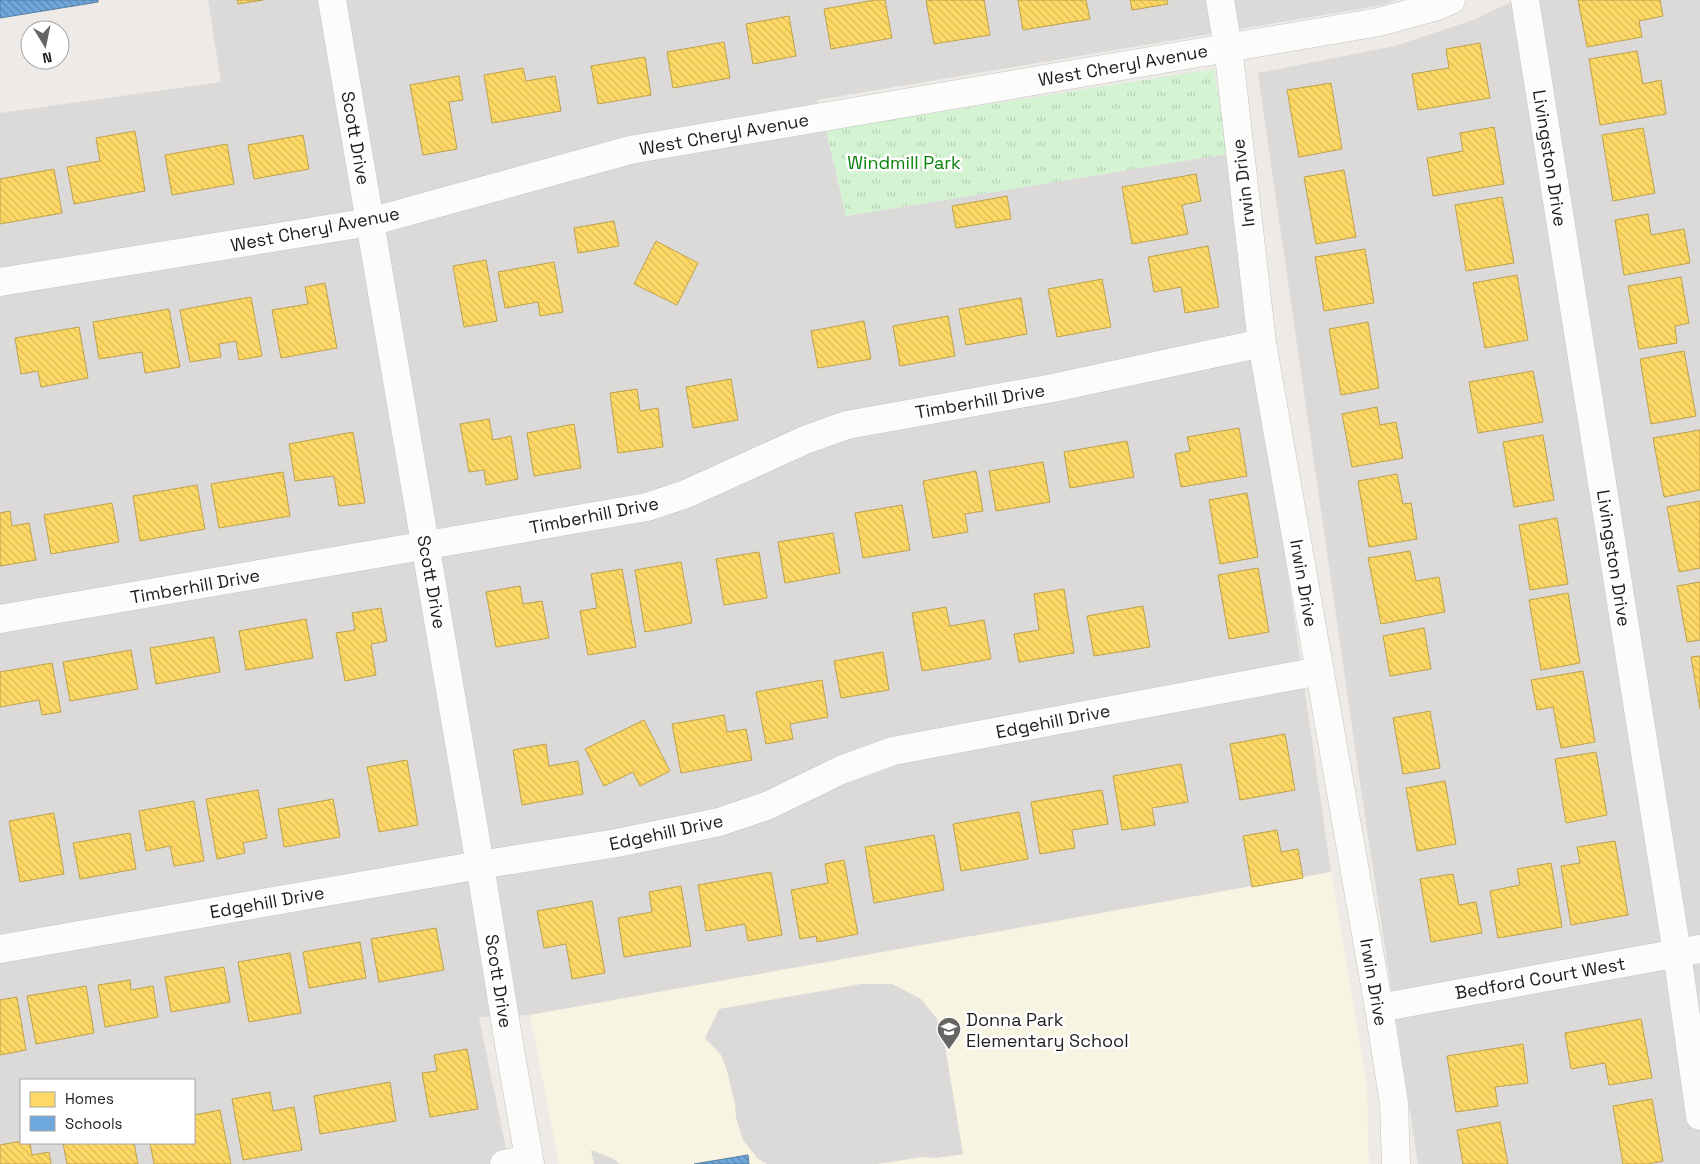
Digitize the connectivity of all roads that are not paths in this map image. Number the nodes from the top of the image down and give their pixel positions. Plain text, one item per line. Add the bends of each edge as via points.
1 (332, 0) edge
2 (1220, 0) edge
3 (1451, 0) edge
4 (1525, 0) edge
5 (1228, 47) junction
6 (370, 222) junction
7 (0, 282) edge
8 (1262, 343) junction
9 (426, 546) junction
10 (0, 619) edge
11 (1320, 671) junction
12 (480, 865) junction
13 (0, 949) edge
14 (1688, 951) edge
15 (1379, 1008) junction
16 (1700, 1116) edge
17 (521, 1162) edge
18 (1396, 1164) edge

1 - 6 street, Scott Drive
2 - 5 street, Irwin Drive
3 - 5 street, West Cheryl Avenue via 1379,22
4 - 14 street, Livingston Drive
5 - 6 street, West Cheryl Avenue via 630,150
5 - 8 street, Irwin Drive
6 - 7 street, West Cheryl Avenue
6 - 9 street, Scott Drive
8 - 9 street, Timberhill Drive via 1053,388 848,425 805,440 686,494 647,507
8 - 11 street, Irwin Drive
9 - 10 street, Timberhill Drive
9 - 12 street, Scott Drive
11 - 12 street, Edgehill Drive via 893,750 841,770 770,805 719,822 617,843
11 - 15 street, Irwin Drive
12 - 13 street, Edgehill Drive
12 - 17 street, Scott Drive via 509,1044
14 - 15 street, Bedford Court West
14 - 16 street, Livingston Drive
15 - 18 street, Irwin Drive via 1394,1103

